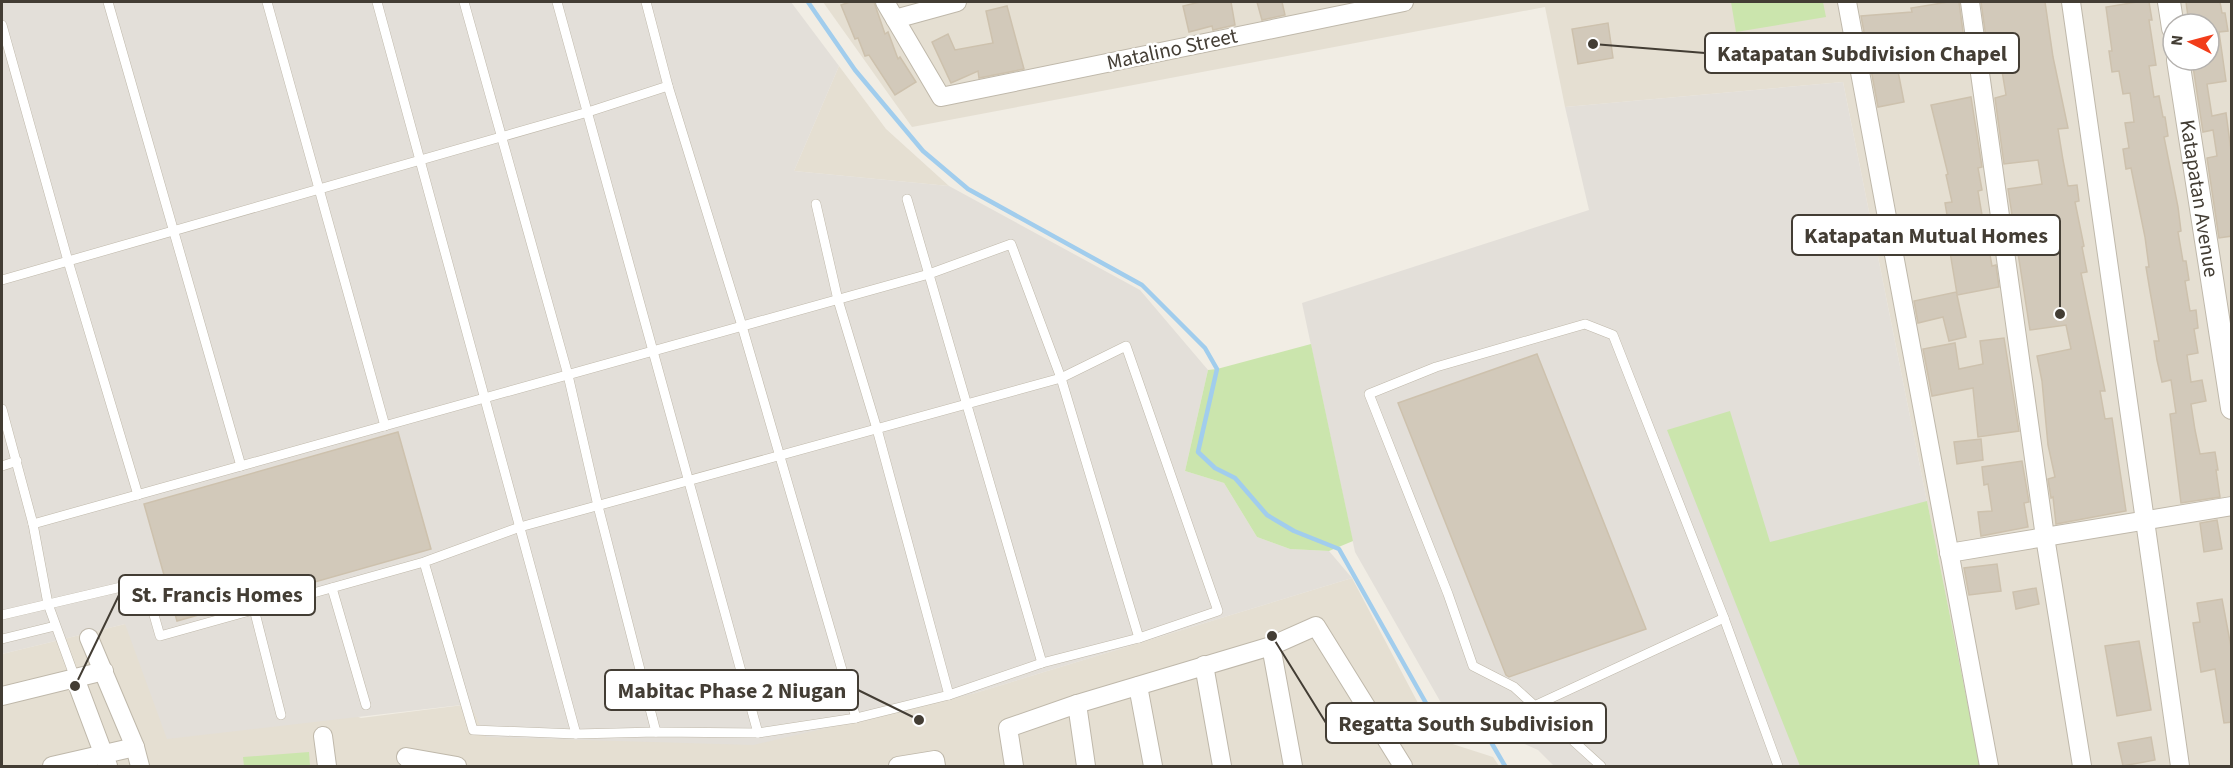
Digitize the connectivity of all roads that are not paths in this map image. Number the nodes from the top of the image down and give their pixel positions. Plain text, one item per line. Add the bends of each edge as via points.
1 (108, 2) edge
2 (267, 2) edge
3 (377, 2) edge
4 (464, 2) edge
5 (557, 2) edge
6 (646, 2) edge
7 (885, 2) edge
8 (957, 2) edge
9 (1404, 2) edge
10 (1846, 2) edge
11 (1970, 2) edge
12 (2071, 2) edge
13 (895, 19) junction
14 (2, 25) edge
15 (2180, 72) edge
16 (668, 86) junction
17 (588, 112) junction
18 (501, 136) junction
19 (421, 159) junction
20 (319, 189) junction
21 (907, 199) dead end
22 (816, 204) dead end
23 (174, 230) junction
24 (68, 261) junction
25 (929, 274) junction
26 (2, 280) edge
27 (838, 300) junction
28 (742, 326) junction
29 (652, 351) junction
30 (568, 375) junction
31 (1060, 378) junction
32 (486, 398) junction
33 (966, 404) junction
34 (2232, 408) edge
35 (2, 409) edge
36 (385, 426) junction
37 (877, 429) junction
38 (781, 455) junction
39 (17, 461) junction
40 (2, 466) edge
41 (241, 466) junction
42 (689, 481) junction
43 (138, 495) junction
44 (598, 506) junction
45 (2232, 506) edge
46 (2145, 521) junction
47 (33, 525) junction
48 (520, 527) junction
49 (2045, 537) junction
50 (1949, 554) junction
51 (424, 562) junction
52 (332, 588) junction
53 (48, 604) junction
54 (254, 609) junction
55 (2, 615) edge
56 (1724, 618) junction
57 (55, 626) junction
58 (89, 638) dead end
59 (1139, 638) junction
60 (2, 639) edge
61 (1271, 646) junction
62 (1042, 663) junction
63 (1204, 666) junction
64 (104, 671) junction
65 (75, 678) junction
66 (1138, 686) junction
67 (949, 695) junction
68 (2, 696) edge
69 (1077, 704) junction
70 (366, 705) dead end
71 (1534, 706) junction
72 (281, 715) dead end
73 (856, 718) junction
74 (656, 732) junction
75 (758, 733) junction
76 (576, 734) junction
77 (323, 736) dead end
78 (135, 747) junction
79 (406, 757) dead end
80 (106, 760) edge
81 (52, 766) edge
82 (140, 766) edge
83 (327, 766) edge
84 (457, 766) edge
85 (898, 766) edge
86 (936, 766) edge
87 (1014, 766) edge
88 (1086, 766) edge
89 (1153, 766) edge
90 (1222, 766) edge
91 (1293, 766) edge
92 (1403, 766) edge
93 (1601, 766) edge
94 (1779, 766) edge
95 (1989, 766) edge
96 (2082, 766) edge
97 (2180, 766) edge

1 - 23 lane
2 - 20 lane
3 - 19 lane
4 - 18 lane
5 - 17 lane
6 - 16 lane
7 - 13 street
8 - 13 street
9 - 13 street, Matalino Street via 941,97
10 - 50 street
11 - 49 street
12 - 46 street
14 - 24 lane
15 - 34 street, Katapatan Avenue
16 - 17 lane
16 - 28 lane
17 - 18 lane
17 - 29 lane
18 - 19 lane
18 - 30 lane
19 - 20 lane
19 - 32 lane
20 - 23 lane
20 - 36 lane
21 - 25 lane
22 - 27 lane
23 - 24 lane
23 - 41 lane
24 - 26 lane
24 - 43 lane
25 - 27 lane
25 - 31 lane via 1011,244
25 - 33 lane
27 - 28 lane
27 - 37 lane
28 - 29 lane
28 - 38 lane
29 - 30 lane
29 - 42 lane
30 - 32 lane
30 - 44 lane
31 - 33 lane
31 - 59 lane
31 - 59 lane via 1126,346 1218,611
32 - 36 lane
32 - 48 lane
33 - 37 lane
33 - 62 lane
35 - 39 lane
36 - 41 lane
37 - 38 lane
37 - 67 lane
38 - 42 lane
38 - 73 lane
39 - 40 lane
39 - 47 lane
41 - 43 lane
42 - 44 lane
42 - 75 lane
43 - 47 lane
44 - 48 lane
44 - 74 lane
45 - 46 street
46 - 49 street
46 - 97 street
47 - 53 lane
48 - 51 lane
48 - 76 lane
49 - 50 street
49 - 96 street
50 - 95 street
51 - 52 lane
51 - 76 lane via 472,730
52 - 54 lane
52 - 70 lane
53 - 54 lane via 134,584 148,594 160,636
53 - 55 lane
53 - 57 lane
54 - 72 lane
56 - 71 lane
56 - 71 lane via 1613,335 1585,324 1436,367 1369,394 1473,666 1514,687
56 - 94 lane
57 - 60 lane
57 - 65 lane
58 - 64 street
59 - 62 lane
61 - 63 street
61 - 91 street
61 - 92 street via 1316,626
62 - 67 lane
63 - 66 street
63 - 90 street
64 - 65 street
64 - 78 street
65 - 68 street
65 - 80 street
66 - 69 street
66 - 89 street
67 - 73 lane
69 - 87 street via 1008,728
69 - 88 street
71 - 93 lane
73 - 75 lane
74 - 75 lane
74 - 76 lane
77 - 83 street
78 - 80 street
78 - 82 street
79 - 84 street
80 - 81 street
85 - 86 street via 935,760

